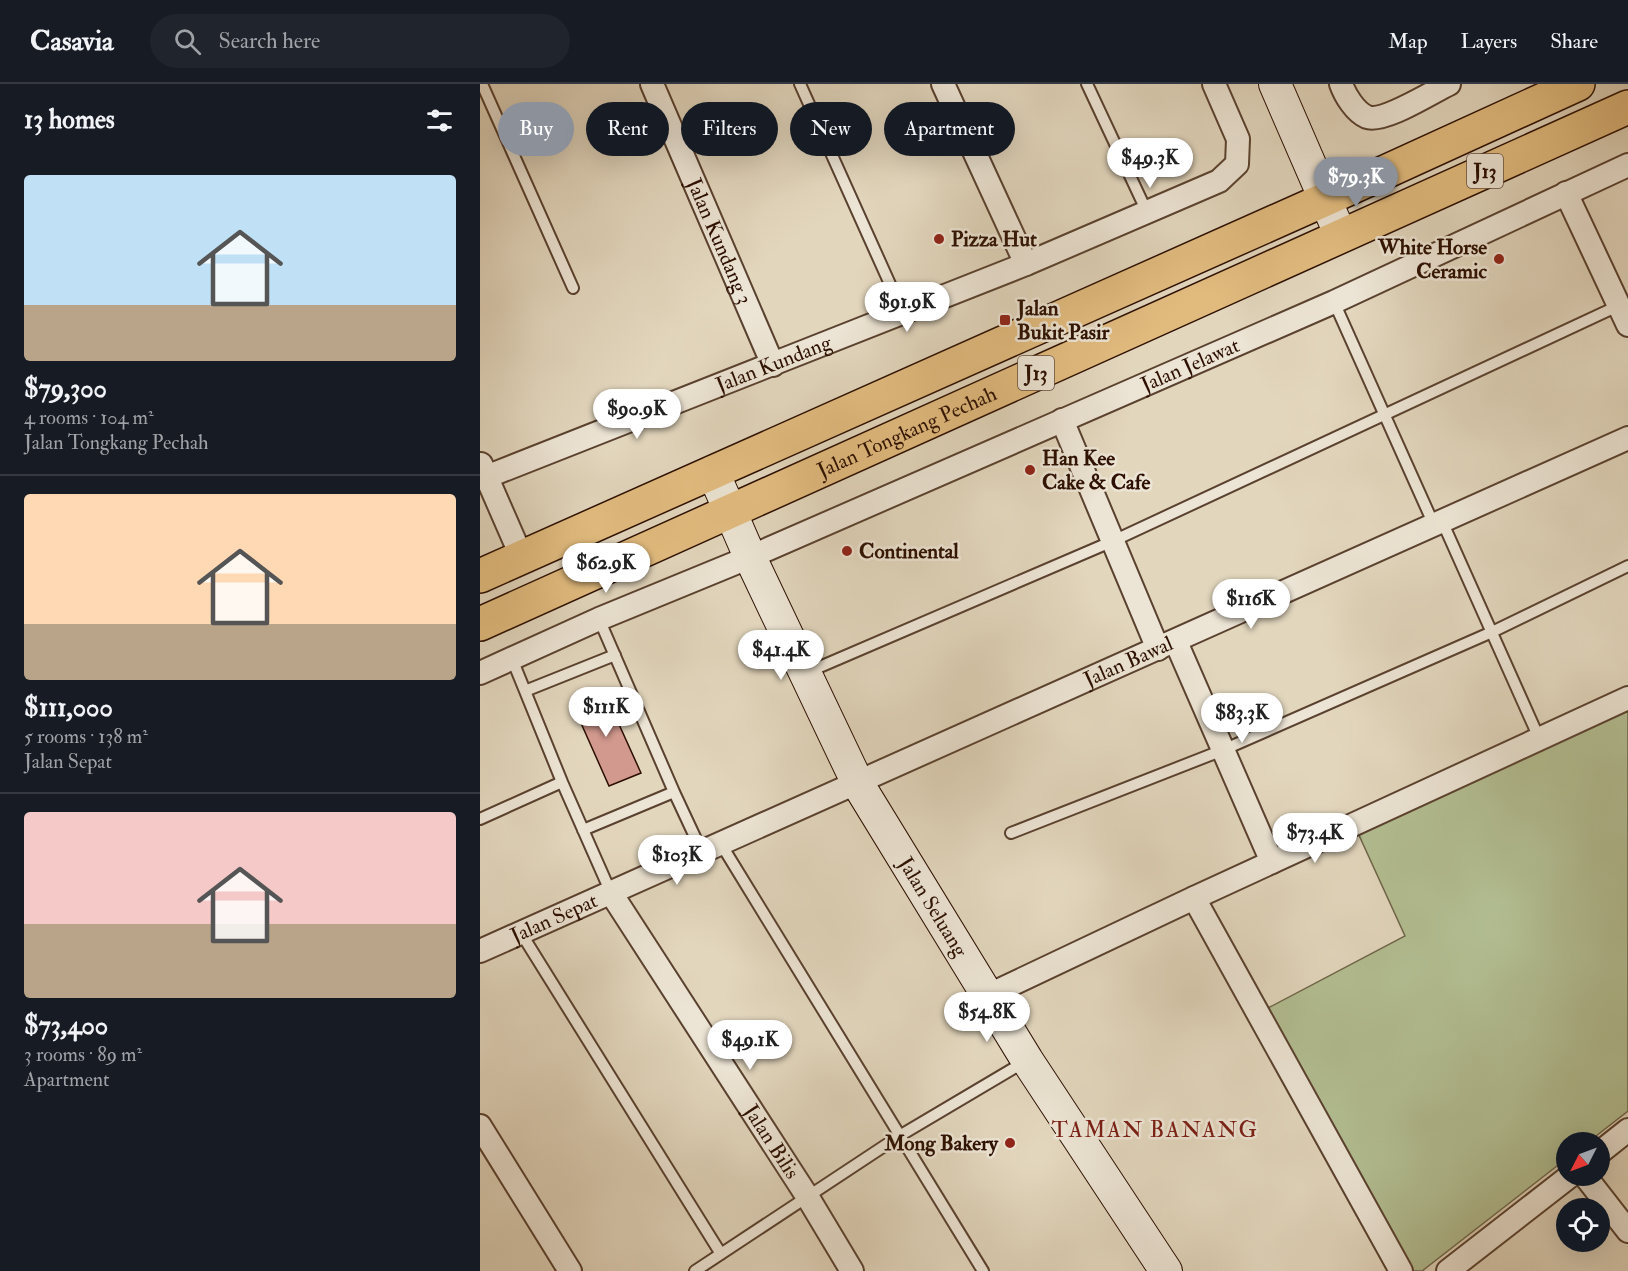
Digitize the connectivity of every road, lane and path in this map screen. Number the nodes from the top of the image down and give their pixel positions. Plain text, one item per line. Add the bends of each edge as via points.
1 (482, 84) edge
2 (652, 84) edge
3 (800, 84) edge
4 (943, 84) edge
5 (1087, 84) edge
6 (1214, 84) edge
7 (1275, 84) edge
8 (1341, 84) edge
9 (1449, 84) edge
10 (1578, 84) edge
11 (1628, 107) edge
12 (1628, 165) edge
13 (1566, 194) junction
14 (1326, 199) junction
15 (1147, 212) junction
16 (1341, 236) junction
17 (1026, 264) junction
18 (573, 288) dead end
19 (1334, 302) junction
20 (1625, 310) edge
21 (903, 313) junction
22 (773, 365) junction
23 (1384, 414) junction
24 (1062, 420) junction
25 (1628, 438) edge
26 (713, 472) junction
27 (485, 485) edge
28 (730, 511) junction
29 (1438, 523) junction
30 (1113, 541) junction
31 (750, 557) junction
32 (522, 558) junction
33 (1628, 566) edge
34 (480, 576) edge
35 (599, 619) junction
36 (480, 624) edge
37 (1492, 632) junction
38 (1167, 645) junction
39 (615, 655) junction
40 (512, 659) junction
41 (805, 673) junction
42 (480, 674) edge
43 (525, 691) junction
44 (1628, 698) edge
45 (1539, 738) junction
46 (1223, 750) junction
47 (562, 782) junction
48 (858, 783) junction
49 (674, 792) junction
50 (480, 819) edge
51 (583, 830) junction
52 (1011, 833) dead end
53 (712, 848) junction
54 (1272, 862) junction
55 (611, 893) junction
56 (1194, 897) junction
57 (522, 933) junction
58 (480, 951) edge
59 (987, 996) junction
60 (1027, 1060) junction
61 (480, 1126) edge
62 (1628, 1130) edge
63 (901, 1135) junction
64 (1610, 1144) edge
65 (1557, 1186) edge
66 (1593, 1186) edge
67 (807, 1196) junction
68 (1628, 1231) edge
69 (721, 1254) junction
70 (570, 1271) edge
71 (695, 1271) edge
72 (852, 1271) edge
73 (983, 1271) edge
74 (1166, 1271) edge
75 (1401, 1271) edge
76 (1448, 1271) edge

1 - 18 lane
2 - 22 street, Jalan Kundang 3
3 - 21 lane
4 - 17 street
5 - 15 lane
6 - 15 street, Jalan Kundang via 1238,139 1237,164 1219,181
7 - 14 street
8 - 9 street via 1356,109 1366,117 1377,118
10 - 14 main road, Jalan Tongkang Pechah / J13
11 - 16 main road, Jalan Tongkang Pechah / J13
12 - 13 street, Jalan Jelawat
13 - 19 street, Jalan Jelawat
13 - 20 street
14 - 16 street
14 - 26 main road, Jalan Tongkang Pechah / J13
15 - 17 street, Jalan Kundang
16 - 28 main road, Jalan Tongkang Pechah / J13
17 - 21 street, Jalan Kundang
19 - 23 lane
19 - 24 street, Jalan Jelawat
20 - 23 lane
21 - 22 street, Jalan Kundang
22 - 27 street, Jalan Kundang
23 - 29 lane
23 - 30 lane
24 - 30 street
24 - 31 street, Jalan Jelawat
25 - 29 street, Jalan Bawal
26 - 28 street, Jalan Seluang
26 - 32 main road, Jalan Tongkang Pechah / J13
27 - 32 street
28 - 31 street, Jalan Seluang
28 - 36 main road, Jalan Tongkang Pechah / J13
29 - 37 lane
29 - 38 street, Jalan Bawal
30 - 38 street
30 - 41 lane
31 - 35 street, Jalan Jelawat
31 - 41 street, Jalan Seluang
32 - 34 main road, Jalan Tongkang Pechah / J13
33 - 37 lane
35 - 39 lane
35 - 40 street, Jalan Jelawat
37 - 45 lane
37 - 46 lane
38 - 46 street
38 - 48 street, Jalan Bawal
39 - 43 lane
39 - 49 lane
40 - 42 street, Jalan Jelawat
40 - 43 lane
41 - 48 street, Jalan Seluang
43 - 47 lane
44 - 45 street
45 - 54 street
46 - 52 lane
46 - 54 street
47 - 50 lane
47 - 51 lane
48 - 53 street, Jalan Sepat
48 - 59 street, Jalan Seluang
49 - 51 lane
49 - 53 lane
51 - 55 lane
53 - 55 street, Jalan Sepat
53 - 63 lane
54 - 56 street
55 - 57 street, Jalan Sepat
55 - 67 street, Jalan Bilis
56 - 59 street
56 - 75 street
57 - 58 street, Jalan Sepat
57 - 69 lane
59 - 60 street, Jalan Seluang
60 - 63 lane
60 - 74 street, Jalan Seluang
61 - 70 street
62 - 64 street
63 - 67 lane
63 - 73 lane
65 - 76 street
66 - 68 street
67 - 69 lane
67 - 72 street, Jalan Bilis
69 - 71 lane

